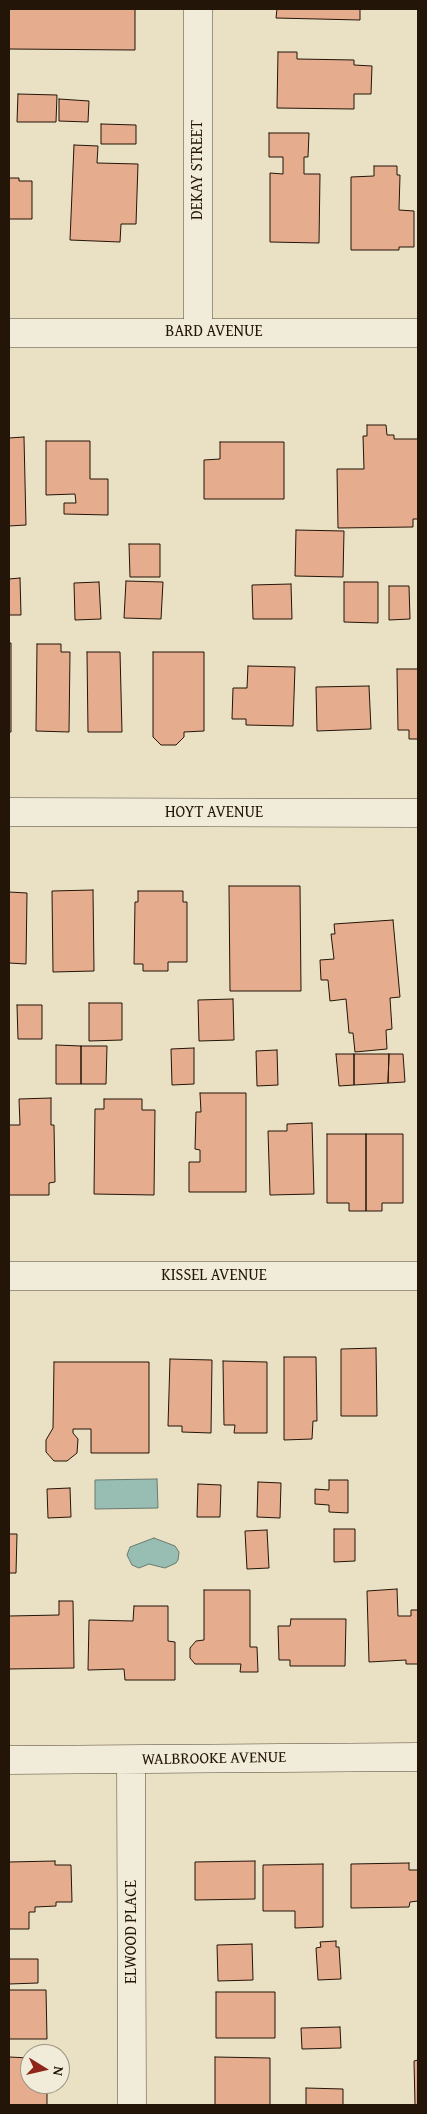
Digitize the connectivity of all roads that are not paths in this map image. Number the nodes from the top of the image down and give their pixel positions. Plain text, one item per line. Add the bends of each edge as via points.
1 (198, 9) edge
2 (198, 332) junction
3 (9, 333) edge
4 (418, 333) edge
5 (9, 812) edge
6 (418, 813) edge
7 (9, 1276) edge
8 (418, 1276) edge
9 (418, 1757) edge
10 (9, 1760) edge
11 (131, 1760) junction
12 (132, 2105) edge

1 - 2 street, DEKAY STREET
2 - 3 street, BARD AVENUE
2 - 4 street, BARD AVENUE
5 - 6 street, HOYT AVENUE
7 - 8 street, KISSEL AVENUE
9 - 11 street, WALBROOKE AVENUE
10 - 11 street, WALBROOKE AVENUE
11 - 12 street, ELWOOD PLACE

